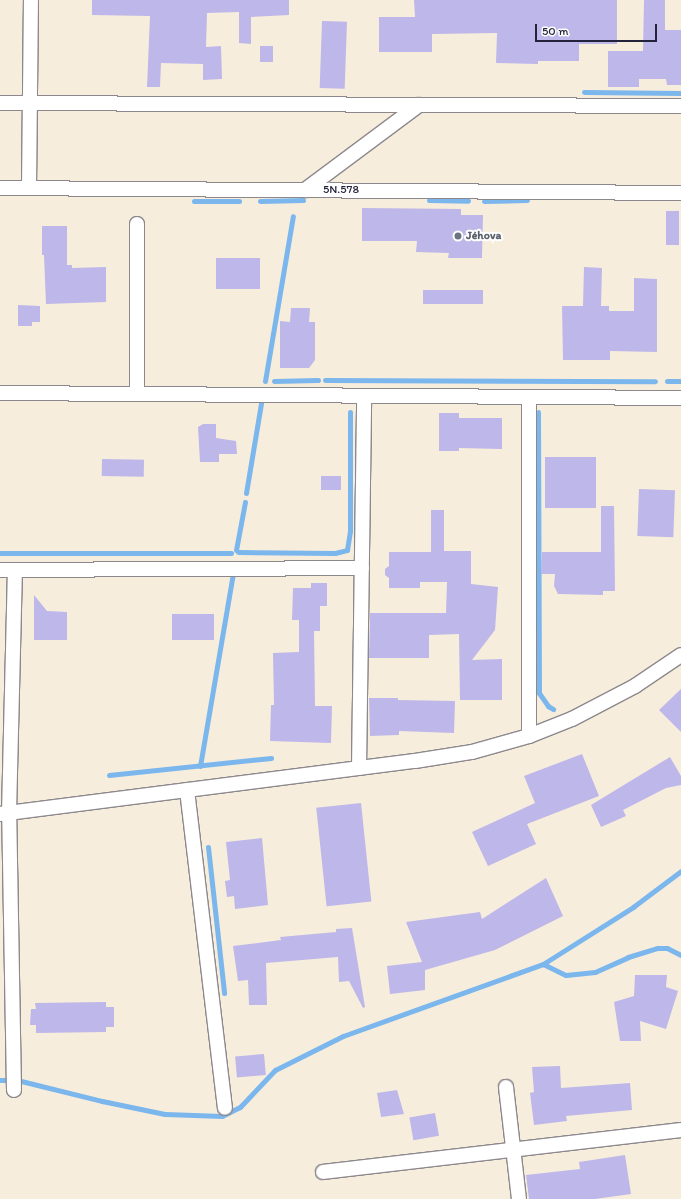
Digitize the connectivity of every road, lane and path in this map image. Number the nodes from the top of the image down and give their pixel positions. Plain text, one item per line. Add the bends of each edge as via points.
1 (31, 0) edge
2 (30, 102) junction
3 (0, 103) edge
4 (419, 105) junction
5 (681, 106) edge
6 (0, 188) edge
7 (30, 188) junction
8 (305, 190) junction
9 (681, 193) edge
10 (137, 224) dead end
11 (0, 393) edge
12 (137, 394) junction
13 (364, 396) junction
14 (530, 397) junction
15 (681, 398) edge
16 (362, 568) junction
17 (0, 570) edge
18 (15, 570) junction
19 (681, 655) edge
20 (530, 736) junction
21 (359, 768) junction
22 (187, 790) junction
23 (5, 813) edge
24 (506, 1087) dead end
25 (14, 1090) dead end
26 (225, 1108) dead end
27 (681, 1130) edge
28 (513, 1150) junction
29 (323, 1172) dead end
30 (519, 1199) edge

1 - 2 street
2 - 3 street
2 - 4 street
2 - 7 street
4 - 5 street
4 - 8 street
6 - 7 street, 5N.578
7 - 8 street, 5N.578
8 - 9 street, 5N.578
10 - 12 street
11 - 12 street
12 - 13 street
13 - 14 street
13 - 16 street
14 - 15 street
14 - 20 street
16 - 18 street
16 - 21 street
17 - 18 street
18 - 23 street
19 - 20 street via 628,690 572,719
20 - 21 street via 472,752
21 - 22 street
22 - 23 street
22 - 26 street
23 - 25 street
24 - 28 street
27 - 28 street
28 - 29 street
28 - 30 street

